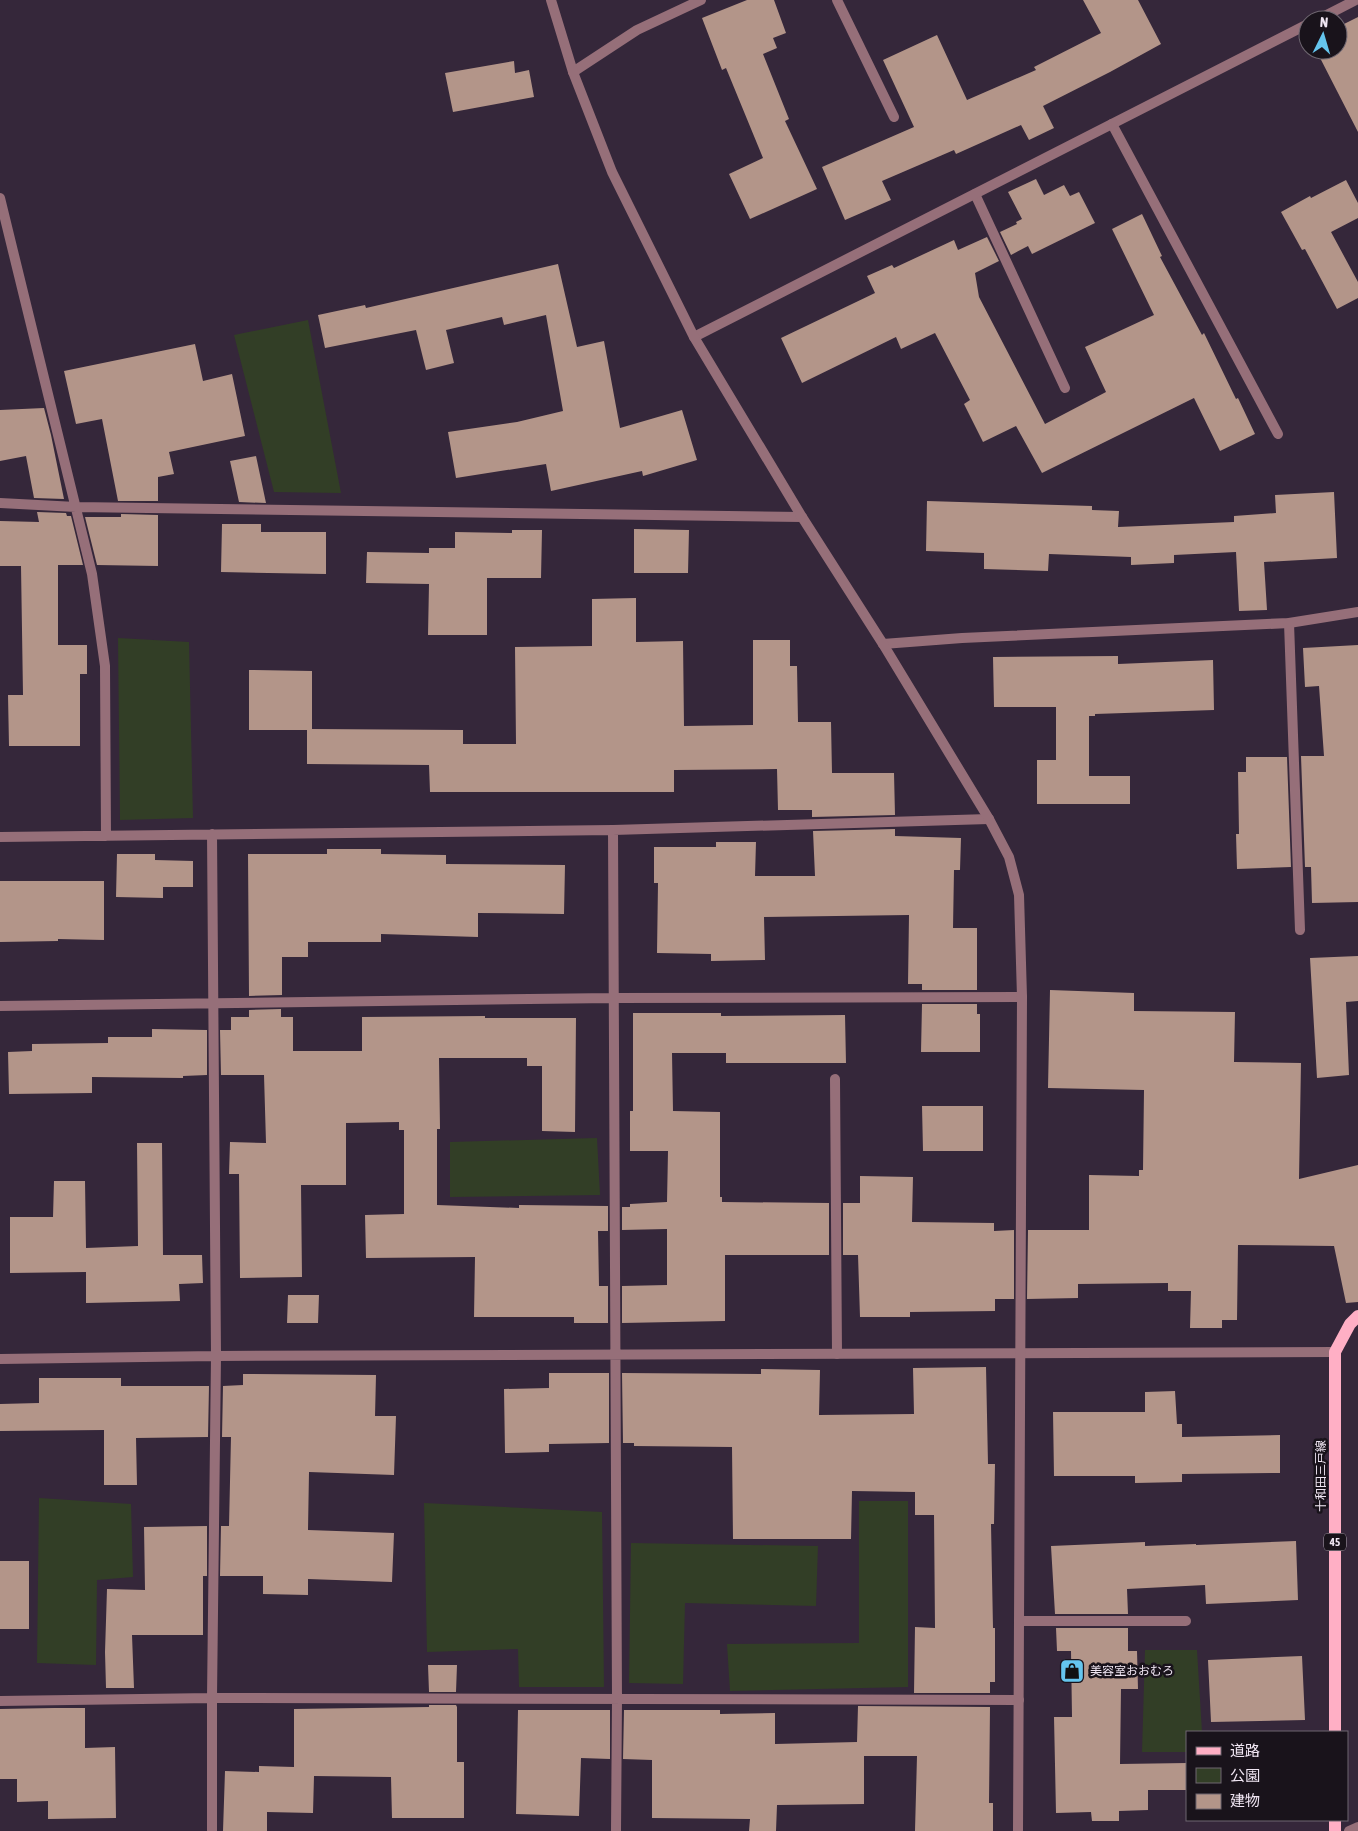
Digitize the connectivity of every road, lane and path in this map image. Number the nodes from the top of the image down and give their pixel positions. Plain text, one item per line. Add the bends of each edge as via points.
1 (551, 0) edge
2 (701, 0) edge
3 (837, 0) edge
4 (1356, 0) edge
5 (1336, 10) edge
6 (1298, 29) edge
7 (572, 72) junction
8 (894, 117) dead end
9 (1112, 124) junction
10 (975, 194) junction
11 (0, 198) edge
12 (694, 337) junction
13 (1065, 388) dead end
14 (1278, 434) dead end
15 (0, 503) edge
16 (76, 507) junction
17 (802, 517) junction
18 (1358, 612) edge
19 (1289, 623) junction
20 (883, 644) junction
21 (989, 819) junction
22 (613, 830) junction
23 (212, 834) junction
24 (106, 836) junction
25 (0, 837) edge
26 (1300, 930) dead end
27 (1022, 997) junction
28 (613, 998) junction
29 (212, 1003) junction
30 (0, 1006) edge
31 (835, 1079) dead end
32 (1358, 1316) edge
33 (1335, 1352) junction
34 (1021, 1353) junction
35 (616, 1354) junction
36 (837, 1354) junction
37 (216, 1356) junction
38 (0, 1360) edge
39 (1020, 1621) junction
40 (1186, 1622) dead end
41 (212, 1698) junction
42 (617, 1700) junction
43 (1019, 1700) junction
44 (0, 1701) edge
45 (1335, 1731) edge
46 (1358, 1827) edge
47 (212, 1831) edge
48 (616, 1831) edge
49 (1018, 1831) edge
50 (1349, 1831) edge

1 - 7 street
2 - 7 street via 637,30
3 - 8 street
4 - 5 street
6 - 9 street
7 - 12 street via 612,172
9 - 10 street
9 - 14 street
10 - 12 street
10 - 13 street
11 - 16 street
12 - 17 street
15 - 16 street
16 - 17 street
16 - 24 street via 92,574 105,666
17 - 20 street
18 - 19 street
19 - 20 street
19 - 26 street
20 - 21 street
21 - 22 street
21 - 27 street via 1009,857 1019,895
22 - 23 street
22 - 28 street
23 - 24 street
23 - 29 street
24 - 25 street
27 - 28 street
27 - 34 street
28 - 29 street
28 - 35 street
29 - 30 street
29 - 37 street
31 - 36 street
32 - 33 main road, 十和田三戸線 / 45
33 - 34 street
33 - 45 main road, 十和田三戸線 / 45
34 - 36 street
34 - 39 street
35 - 36 street
35 - 37 street
35 - 42 street
37 - 38 street
37 - 41 street
39 - 40 street
39 - 43 street
41 - 42 street
41 - 44 street
41 - 47 street
42 - 43 street
42 - 48 street
43 - 49 street
46 - 50 street

